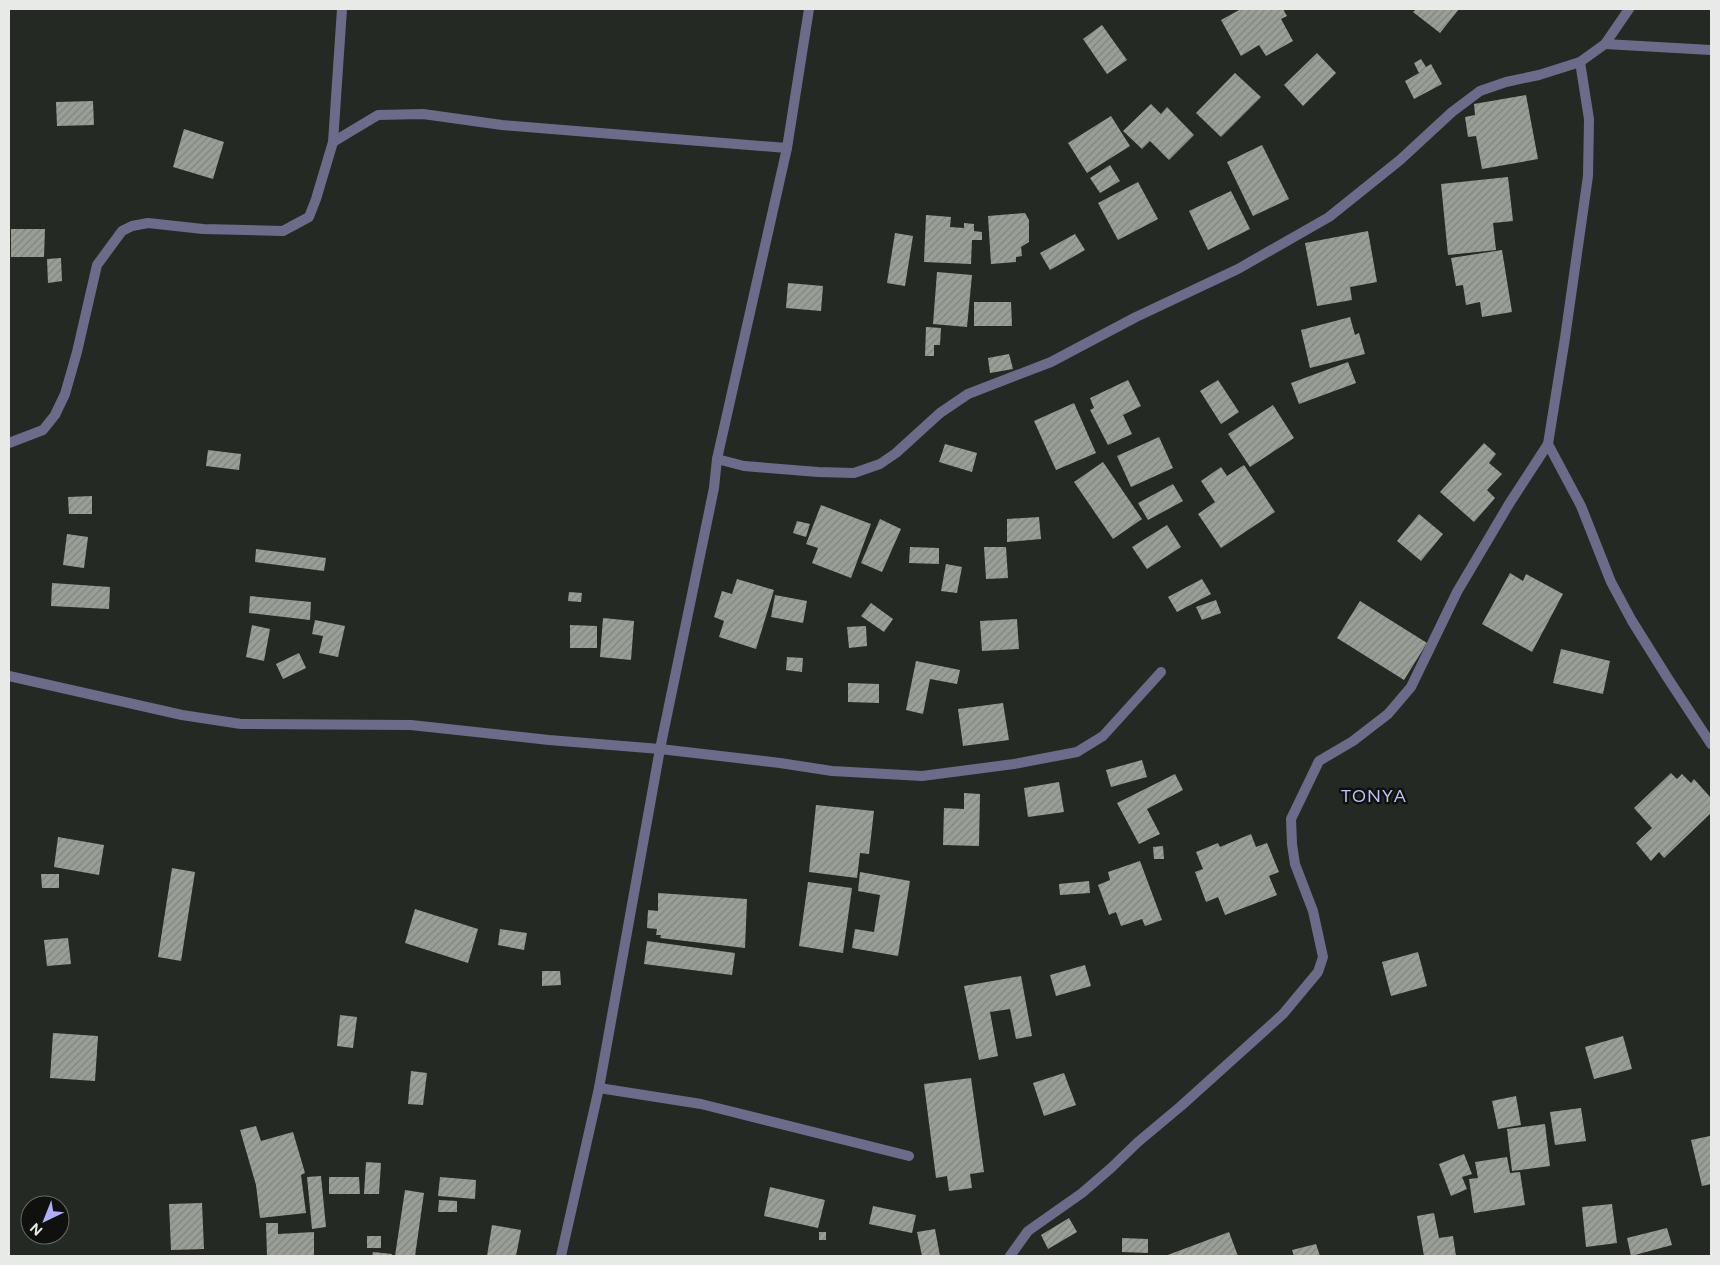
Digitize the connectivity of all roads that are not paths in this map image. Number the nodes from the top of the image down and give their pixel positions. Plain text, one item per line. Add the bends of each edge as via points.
1 (342, 9) edge
2 (809, 9) edge
3 (1629, 9) edge
4 (1605, 44) junction
5 (1711, 50) edge
6 (1580, 62) junction
7 (334, 142) junction
8 (787, 148) junction
9 (9, 443) edge
10 (1548, 444) junction
11 (717, 459) junction
12 (1161, 672) dead end
13 (9, 676) edge
14 (1711, 744) edge
15 (660, 749) junction
16 (599, 1088) junction
17 (909, 1156) dead end
18 (561, 1256) edge
19 (1010, 1256) edge

1 - 7 street
2 - 8 street
3 - 4 street
4 - 5 street
4 - 6 street
6 - 10 street via 1589,119 1588,176
6 - 11 street via 1480,91 1329,217 1238,269 1051,362 968,394 940,413 880,464 854,473 818,472 744,466
7 - 8 street via 378,116 423,114 502,126
7 - 9 street via 309,217 283,231 148,224 122,231 97,265 77,352 65,394 55,415 43,430
8 - 11 street
10 - 14 street via 1581,506 1611,582
10 - 19 street via 1458,592 1411,687 1388,714 1320,761 1291,819 1295,864 1313,911 1323,957 1318,972 1283,1014 1082,1193 1028,1231
11 - 15 street via 714,488
12 - 15 street via 1103,736 1077,752 1014,764 922,776 885,775 832,772
13 - 15 street via 182,715 241,724 411,725
15 - 16 street
16 - 17 street via 700,1104
16 - 18 street

